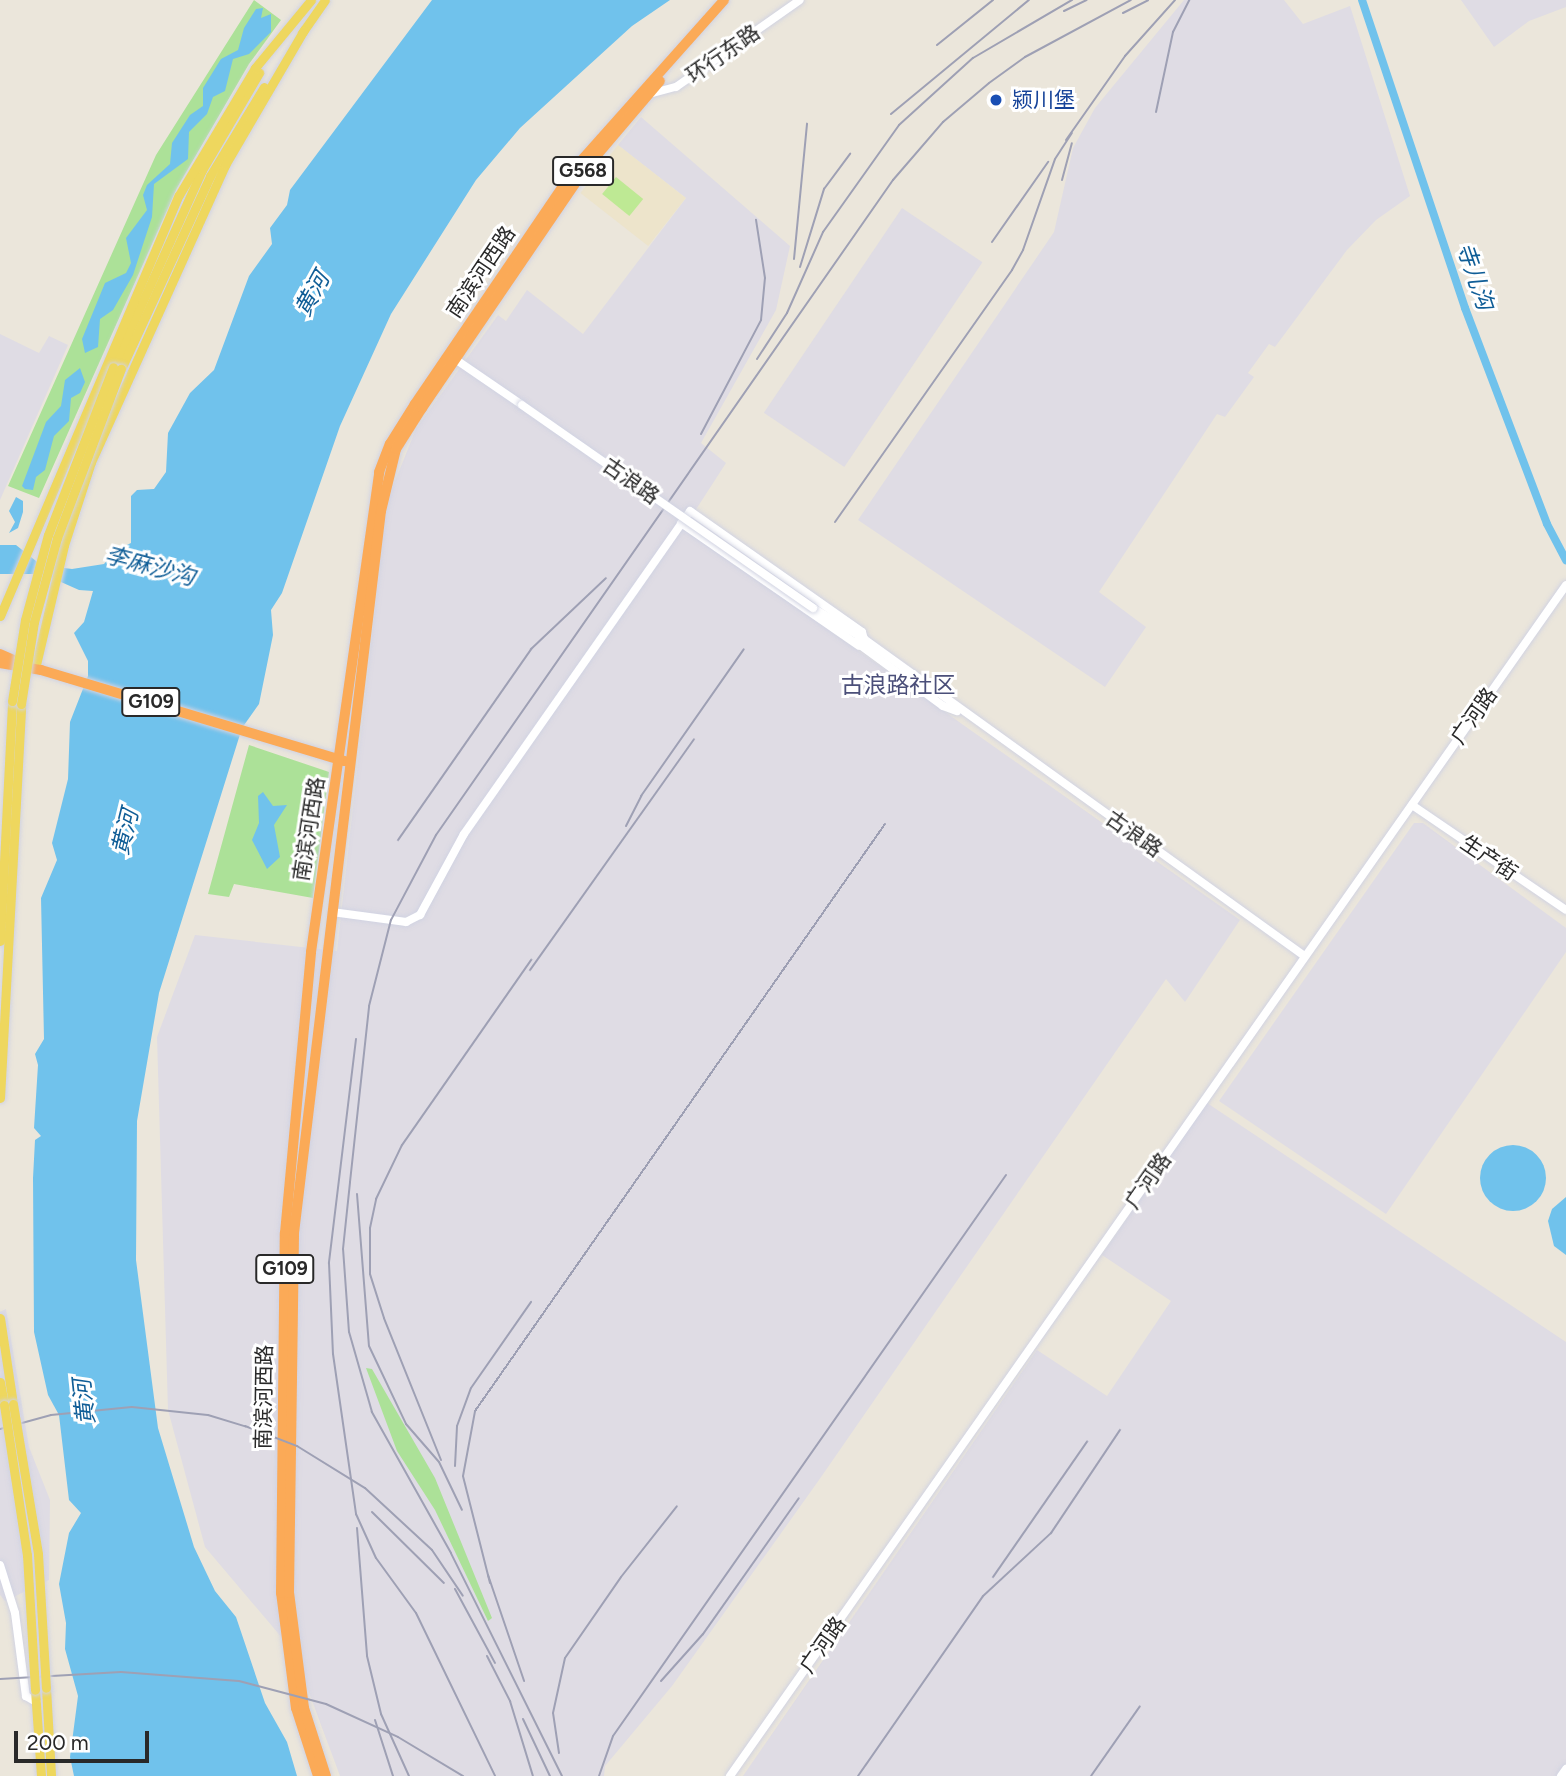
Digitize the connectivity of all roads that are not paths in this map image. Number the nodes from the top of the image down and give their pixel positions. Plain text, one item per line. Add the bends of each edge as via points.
1 (311, 0) edge
2 (325, 0) edge
3 (724, 0) edge
4 (732, 0) edge
5 (800, 0) edge
6 (304, 30) junction
7 (275, 48) junction
8 (644, 93) junction
9 (452, 357) junction
10 (117, 368) junction
11 (681, 523) junction
12 (1566, 584) edge
13 (0, 616) edge
14 (862, 643) junction
15 (0, 654) edge
16 (0, 663) edge
17 (38, 669) junction
18 (340, 761) junction
19 (352, 763) junction
20 (1412, 806) junction
21 (7, 899) junction
22 (1566, 910) edge
23 (332, 912) junction
24 (0, 941) edge
25 (1304, 955) junction
26 (1, 1079) edge
27 (0, 1098) edge
28 (0, 1318) edge
29 (0, 1382) edge
30 (8, 1404) junction
31 (0, 1565) edge
32 (36, 1702) junction
33 (1566, 1769) edge
34 (41, 1776) edge
35 (51, 1776) edge
36 (318, 1776) edge
37 (326, 1776) edge
38 (730, 1776) edge
39 (1561, 1776) edge

1 - 7 main road
2 - 6 main road
3 - 8 highway, 南滨河西路 / G568
4 - 8 highway, 南滨河西路 / G568
5 - 8 street, 环行东路 via 676,87
6 - 10 main road via 223,151
6 - 17 main road via 225,165 91,462 50,598
7 - 10 main road via 213,149
7 - 13 main road via 255,68 221,120 179,195
8 - 9 highway, 南滨河西路 / G568 via 579,163
9 - 14 street, 古浪路, bridge
9 - 18 highway, 南滨河西路 / G568 via 390,443 379,472
9 - 19 highway, 南滨河西路 / G568 via 396,449 390,470 381,511
10 - 21 main road, bridge via 48,535 25,620
11 - 14 street, 古浪路
11 - 14 street, 古浪路 via 690,511 862,632
11 - 23 street via 464,834 420,915 406,922
12 - 20 street, 广河路
14 - 25 street, 古浪路 via 943,706 964,714
15 - 17 highway, G109
16 - 17 highway, G109
17 - 18 highway, G109
18 - 19 highway, G109
18 - 36 highway, 南滨河西路 / G109 via 311,952 285,1233 281,1593 296,1708
19 - 23 highway, G109
20 - 22 street, 生产街
20 - 25 street, 广河路
21 - 24 main road
21 - 26 main road
23 - 37 highway, 南滨河西路 / G109 via 294,1233 289,1593 304,1708
25 - 38 street, 广河路
26 - 27 main road
28 - 30 main road
29 - 30 main road
30 - 32 main road, bridge via 27,1555
30 - 35 main road, bridge via 38,1554
31 - 32 street via 15,1613 26,1696
32 - 34 main road
33 - 39 street

